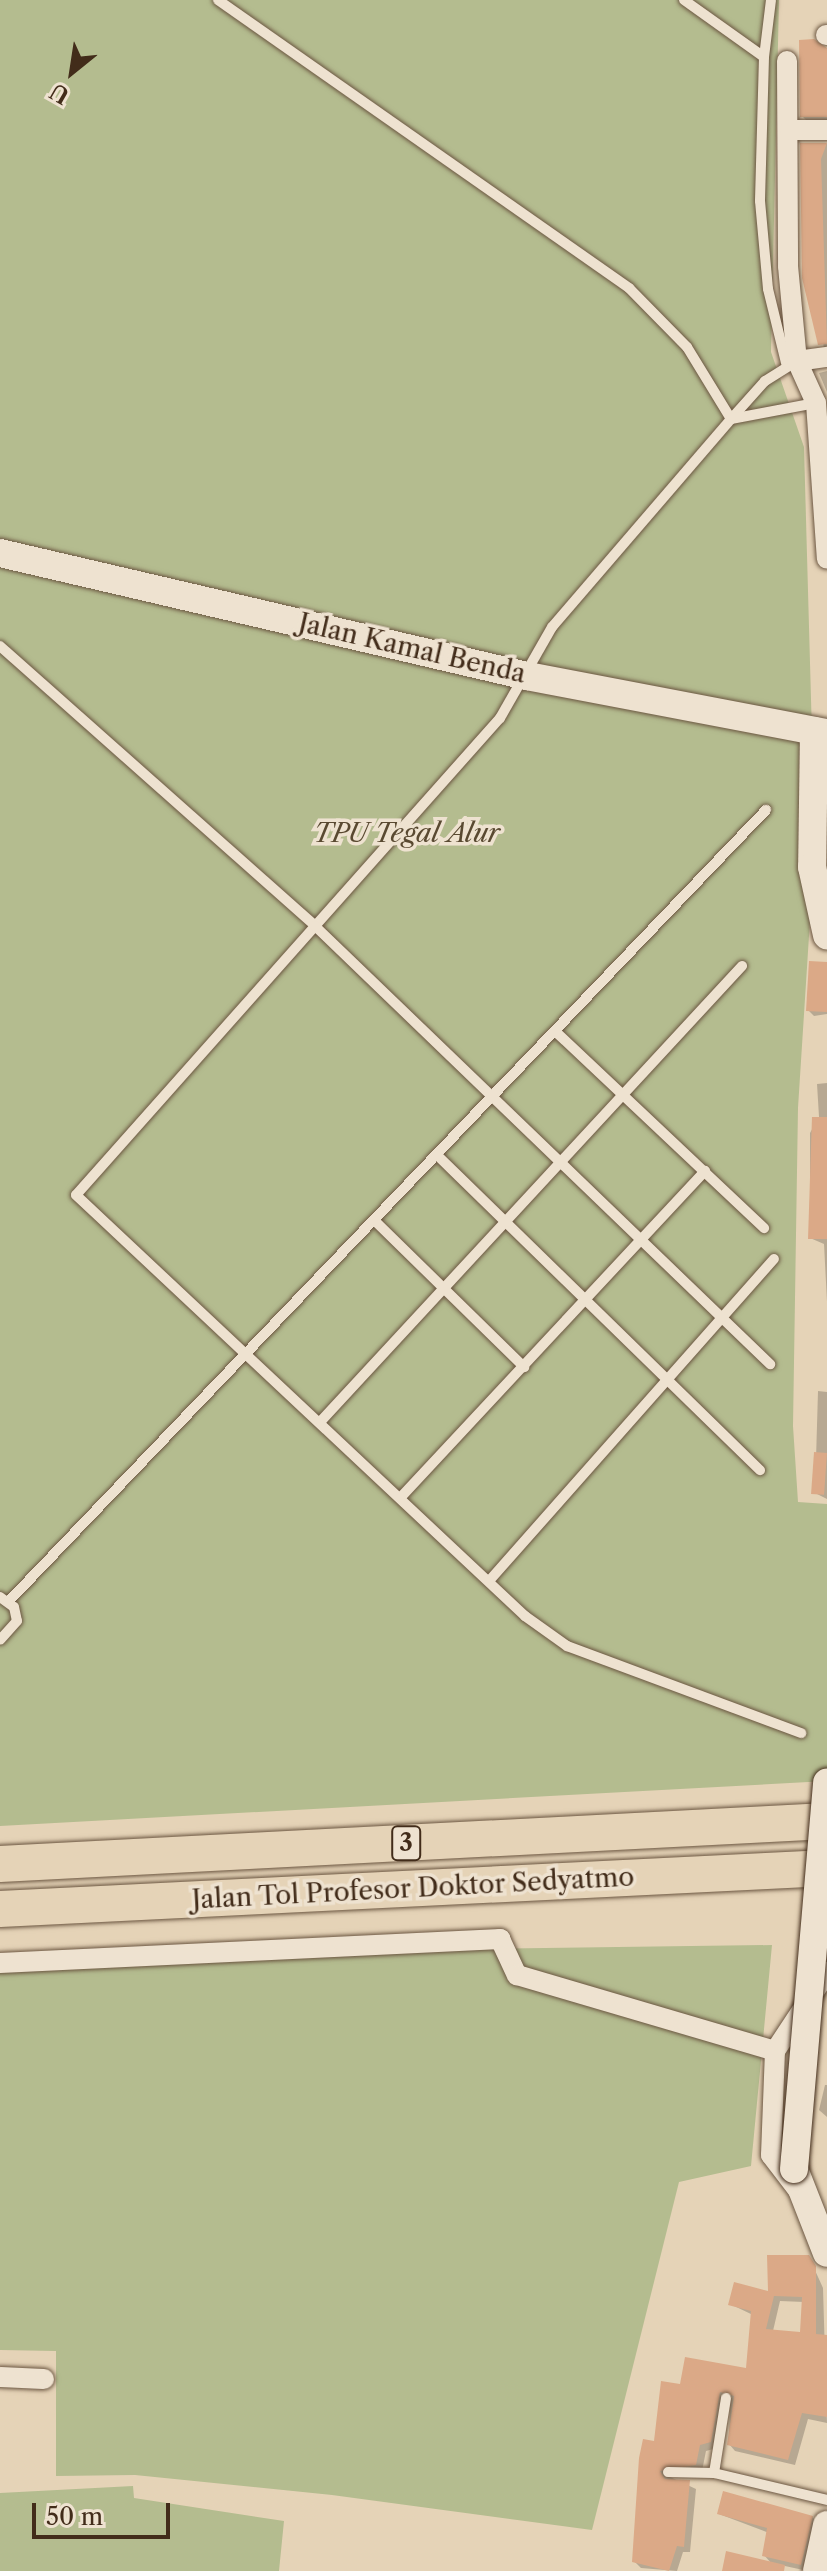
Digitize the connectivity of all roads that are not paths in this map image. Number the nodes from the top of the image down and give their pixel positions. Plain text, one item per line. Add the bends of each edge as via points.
1 (218, 0) edge
2 (684, 0) edge
3 (771, 0) edge
4 (764, 57) junction
5 (787, 61) dead end
6 (790, 130) junction
7 (827, 130) edge
8 (827, 357) edge
9 (791, 362) junction
10 (814, 404) junction
11 (731, 419) junction
12 (0, 553) edge
13 (827, 559) edge
14 (0, 646) edge
15 (531, 668) junction
16 (820, 732) edge
17 (766, 810) dead end
18 (820, 867) edge
19 (315, 926) junction
20 (827, 935) edge
21 (742, 966) dead end
22 (556, 1032) junction
23 (624, 1094) junction
24 (496, 1096) junction
25 (438, 1156) junction
26 (563, 1159) junction
27 (705, 1171) junction
28 (375, 1221) junction
29 (505, 1221) junction
30 (764, 1228) dead end
31 (644, 1238) junction
32 (774, 1259) dead end
33 (444, 1288) junction
34 (586, 1300) junction
35 (724, 1317) junction
36 (248, 1351) junction
37 (770, 1364) dead end
38 (524, 1367) junction
39 (669, 1381) junction
40 (321, 1421) junction
41 (760, 1470) dead end
42 (401, 1497) junction
43 (489, 1581) junction
44 (4, 1599) edge
45 (0, 1640) edge
46 (801, 1733) dead end
47 (827, 1782) edge
48 (827, 1821) edge
49 (0, 1864) edge
50 (827, 1868) edge
51 (0, 1909) edge
52 (0, 1963) edge
53 (827, 1972) edge
54 (775, 2051) junction
55 (798, 2182) junction
56 (827, 2253) edge
57 (0, 2377) edge
58 (44, 2379) dead end
59 (726, 2398) dead end
60 (668, 2472) dead end
61 (714, 2473) junction
62 (827, 2500) edge
63 (827, 2525) edge
64 (817, 2571) edge

1 - 11 lane via 629,288 687,347
2 - 4 lane
3 - 4 lane
4 - 9 lane via 760,201 768,289
5 - 6 street
6 - 7 street
6 - 9 street
8 - 9 street
9 - 10 street
9 - 11 lane
10 - 11 lane
10 - 13 street
11 - 15 lane via 542,643
12 - 15 main road, Jalan Kamal Benda
14 - 19 lane
15 - 16 main road, Jalan Kamal Benda
15 - 19 lane via 500,718
16 - 18 main road
17 - 22 lane
18 - 20 main road
19 - 24 lane
19 - 36 lane via 77,1190 87,1209
21 - 23 lane
22 - 23 lane
22 - 24 lane
23 - 26 lane
23 - 27 lane
24 - 25 lane
24 - 26 lane
25 - 28 lane
25 - 29 lane
26 - 29 lane
26 - 31 lane
27 - 30 lane
27 - 31 lane
28 - 33 lane
28 - 36 lane
29 - 33 lane
29 - 34 lane
31 - 34 lane
31 - 35 lane
32 - 35 lane
33 - 38 lane
33 - 40 lane
34 - 38 lane
34 - 39 lane
35 - 37 lane
35 - 39 lane
36 - 40 lane
36 - 44 lane
38 - 42 lane
39 - 41 lane
39 - 43 lane
40 - 42 lane
42 - 43 lane
43 - 46 lane via 567,1646
44 - 45 lane via 17,1621
47 - 55 main road, bridge
48 - 49 highway, Jalan Tol Profesor Doktor Sedyatmo / 3
50 - 51 highway, Jalan Tol Profesor Doktor Sedyatmo / 3
52 - 54 street via 500,1939 517,1975
53 - 54 street
54 - 55 street via 771,2155
55 - 56 main road
57 - 58 street
59 - 61 lane
60 - 61 lane
61 - 62 lane
63 - 64 main road

